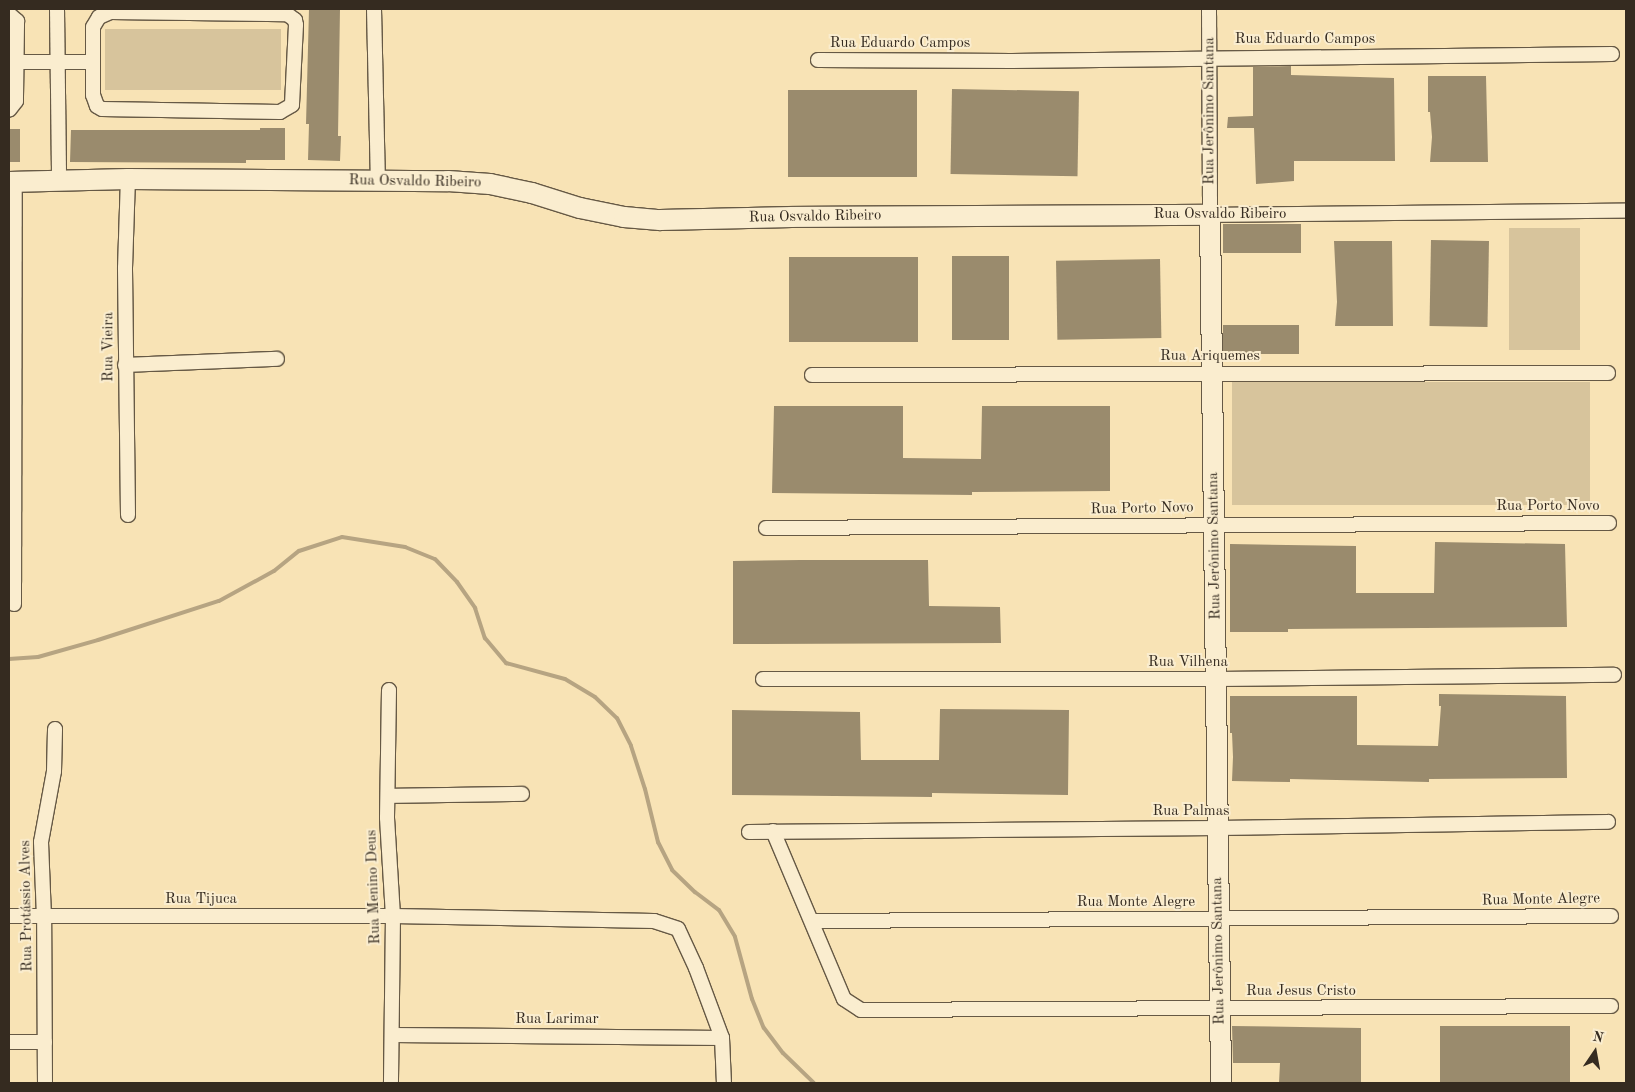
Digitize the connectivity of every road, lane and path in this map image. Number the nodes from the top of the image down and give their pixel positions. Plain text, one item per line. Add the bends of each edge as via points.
1 (57, 9) edge
2 (374, 9) edge
3 (1209, 9) edge
4 (9, 14) edge
5 (1612, 54) dead end
6 (1210, 57) junction
7 (818, 60) dead end
8 (58, 61) junction
9 (17, 62) junction
10 (93, 62) junction
11 (9, 110) edge
12 (128, 179) junction
13 (58, 181) junction
14 (378, 181) junction
15 (12, 182) edge
16 (1626, 211) edge
17 (1210, 215) junction
18 (277, 360) dead end
19 (125, 365) junction
20 (1213, 373) junction
21 (1608, 373) dead end
22 (812, 375) dead end
23 (128, 515) dead end
24 (1609, 523) dead end
25 (1215, 524) junction
26 (766, 528) dead end
27 (14, 604) dead end
28 (1614, 675) dead end
29 (763, 679) dead end
30 (1216, 680) junction
31 (389, 690) dead end
32 (56, 729) dead end
33 (522, 794) dead end
34 (389, 796) junction
35 (1608, 822) dead end
36 (1218, 828) junction
37 (773, 831) junction
38 (749, 832) dead end
39 (9, 916) edge
40 (393, 916) junction
41 (1611, 916) dead end
42 (44, 917) junction
43 (1217, 919) junction
44 (812, 921) junction
45 (1611, 1006) dead end
46 (1220, 1008) junction
47 (392, 1035) junction
48 (722, 1038) junction
49 (9, 1042) edge
50 (45, 1042) junction
51 (45, 1083) edge
52 (392, 1083) edge
53 (724, 1083) edge
54 (1221, 1083) edge

1 - 8 street
2 - 14 street
3 - 6 street, Rua Jerônimo Santana
4 - 9 street via 18,25
5 - 6 street, Rua Eduardo Campos
6 - 7 street, Rua Eduardo Campos
6 - 17 street, Rua Jerônimo Santana
8 - 9 street
8 - 10 street
8 - 13 street
9 - 11 street via 16,101
10 - 10 street via 93,27 104,14 283,13 291,16 296,25 294,101 285,111 102,110 92,95
12 - 13 street, Rua Osvaldo Ribeiro
12 - 14 street, Rua Osvaldo Ribeiro
12 - 19 street, Rua Vieira
13 - 15 street, Rua Osvaldo Ribeiro
14 - 17 street, Rua Osvaldo Ribeiro via 490,184 580,208 660,220
15 - 27 street
16 - 17 street, Rua Osvaldo Ribeiro
17 - 20 street, Rua Jerônimo Santana
18 - 19 street
19 - 23 street, Rua Vieira
20 - 21 street, Rua Ariquemes
20 - 22 street, Rua Ariquemes
20 - 25 street, Rua Jerônimo Santana
24 - 25 street, Rua Porto Novo
25 - 26 street, Rua Porto Novo
25 - 30 street, Rua Jerônimo Santana
28 - 30 street, Rua Vilhena
29 - 30 street, Rua Vilhena
30 - 36 street, Rua Jerônimo Santana
31 - 34 street, Rua Menino Deus
32 - 42 street, Rua Protássio Alves via 54,771 41,842
33 - 34 street
34 - 40 street, Rua Menino Deus via 387,850
35 - 36 street, Rua Palmas
36 - 37 street, Rua Palmas
36 - 43 street, Rua Jerônimo Santana
37 - 38 street, Rua Palmas
37 - 44 street
39 - 42 street, Rua Tijuca
40 - 42 street, Rua Tijuca
40 - 47 street, Rua Menino Deus
40 - 48 street, Rua Tijuca via 628,920 664,924 680,932
41 - 43 street, Rua Monte Alegre
42 - 50 street, Rua Protássio Alves
43 - 44 street, Rua Monte Alegre
43 - 46 street, Rua Jerônimo Santana
44 - 46 street, Rua Jesus Cristo via 844,999 854,1008 872,1012
45 - 46 street, Rua Jesus Cristo
46 - 54 street, Rua Jerônimo Santana
47 - 48 street, Rua Larimar
47 - 52 street, Rua Menino Deus
48 - 53 street, Rua Tijuca
49 - 50 street
50 - 51 street, Rua Protássio Alves

